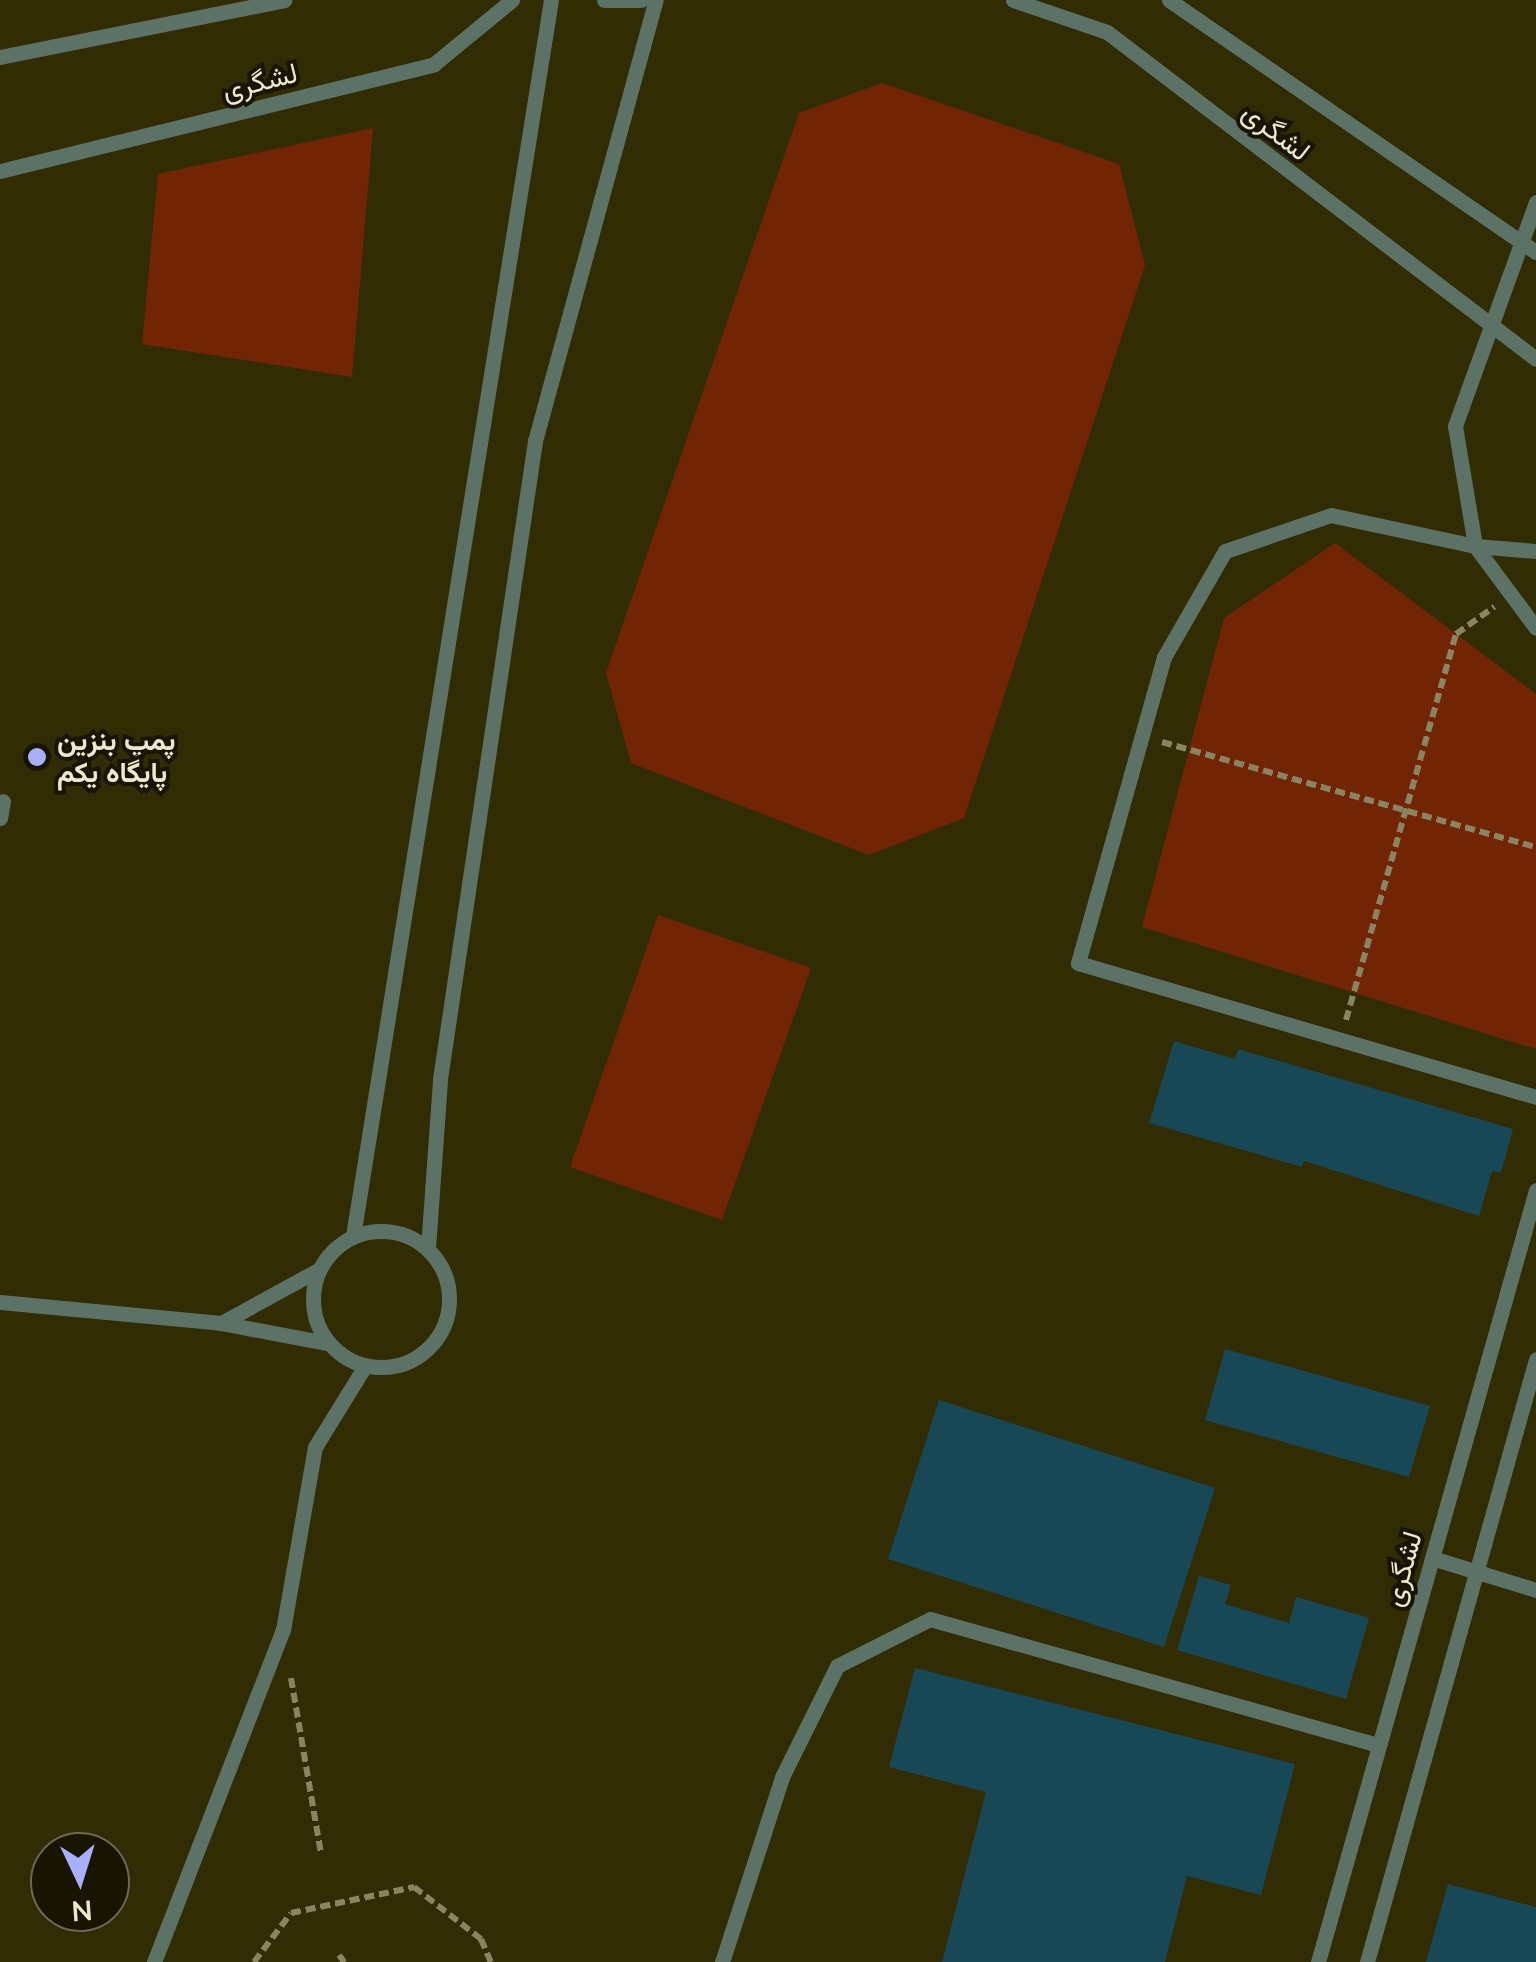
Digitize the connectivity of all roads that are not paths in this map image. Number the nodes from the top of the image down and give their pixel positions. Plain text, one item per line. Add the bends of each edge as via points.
1 (284, 0) edge
2 (512, 0) edge
3 (551, 0) edge
4 (604, 0) edge
5 (640, 0) edge
6 (656, 0) edge
7 (1013, 0) edge
8 (1169, 0) edge
9 (0, 57) edge
10 (0, 171) edge
11 (1536, 202) edge
12 (1530, 248) edge
13 (1493, 332) junction
14 (1536, 360) edge
15 (1476, 546) junction
16 (1536, 552) edge
17 (1536, 628) edge
18 (1536, 1097) edge
19 (1536, 1190) edge
20 (353, 1236) junction
21 (428, 1248) junction
22 (318, 1270) junction
23 (0, 1302) edge
24 (221, 1324) junction
25 (327, 1343) junction
26 (1536, 1359) edge
27 (365, 1366) junction
28 (1432, 1558) junction
29 (1476, 1572) junction
30 (1536, 1590) edge
31 (1379, 1745) junction
32 (154, 1962) edge
33 (722, 1962) edge
34 (1318, 1962) edge
35 (1367, 1962) edge

1 - 9 lane
2 - 10 lane, لشگری via 434,64
3 - 20 lane
4 - 5 lane
6 - 21 lane via 536,441 440,1079
7 - 13 lane, لشگری via 1107,32
8 - 12 lane, لشگری
11 - 12 lane
12 - 13 lane
13 - 14 lane, لشگری
13 - 15 lane via 1454,426
15 - 16 lane
15 - 17 lane
15 - 18 lane via 1331,515 1225,551 1164,658 1078,963
19 - 28 lane, لشگری
20 - 21 lane via 392,1231
20 - 22 lane
21 - 27 lane via 449,1288 442,1332 409,1362
22 - 24 lane
22 - 25 lane via 312,1308
23 - 24 lane
24 - 25 lane
25 - 27 lane
26 - 29 lane
27 - 32 lane via 315,1447 282,1630
28 - 29 lane
28 - 31 lane, لشگری
29 - 30 lane
29 - 35 lane
31 - 33 lane via 930,1620 836,1666 782,1777
31 - 34 lane, لشگری

